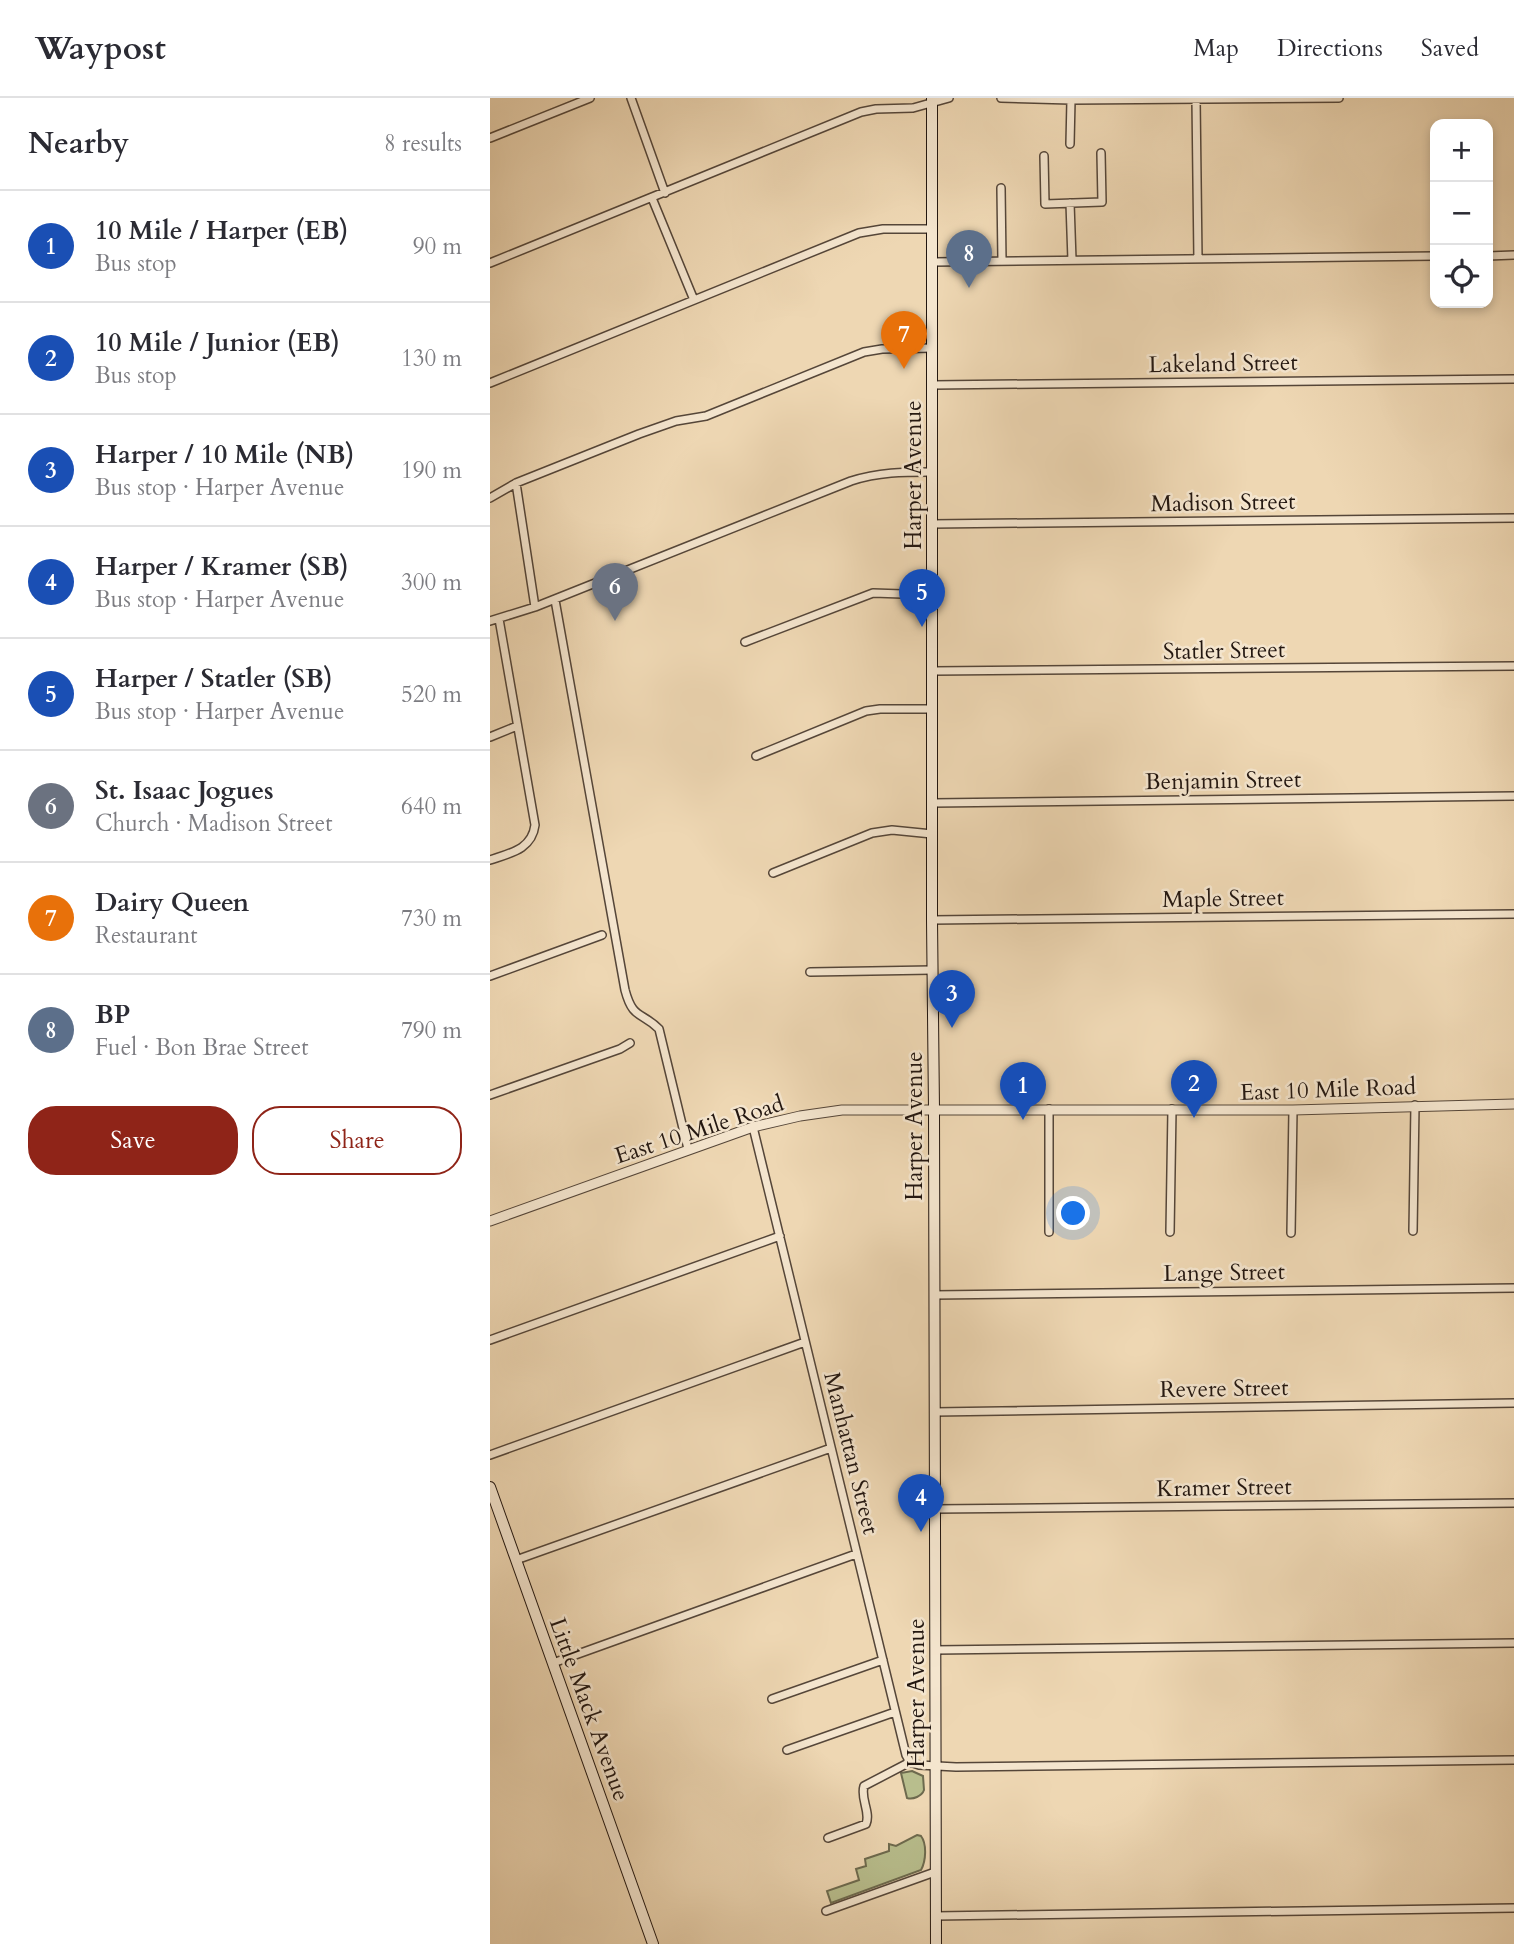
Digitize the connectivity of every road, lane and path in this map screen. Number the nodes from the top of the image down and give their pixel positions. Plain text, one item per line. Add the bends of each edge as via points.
1 (590, 98) edge
2 (631, 98) edge
3 (949, 98) edge
4 (1001, 98) edge
5 (1339, 98) edge
6 (1196, 99) edge
7 (932, 100) edge
8 (1071, 100) junction
9 (490, 138) edge
10 (1070, 144) dead end
11 (1101, 153) dead end
12 (1044, 156) dead end
13 (1001, 188) dead end
14 (665, 192) junction
15 (652, 198) junction
16 (1070, 203) junction
17 (932, 229) junction
18 (1430, 256) edge
19 (1493, 256) edge
20 (1514, 256) edge
21 (1198, 259) junction
22 (1072, 260) junction
23 (1002, 261) junction
24 (933, 262) junction
25 (490, 263) edge
26 (694, 300) junction
27 (933, 348) junction
28 (1514, 379) edge
29 (490, 383) edge
30 (933, 386) junction
31 (931, 472) junction
32 (516, 483) junction
33 (490, 498) edge
34 (1514, 518) edge
35 (932, 524) junction
36 (932, 595) junction
37 (555, 600) junction
38 (535, 607) junction
39 (499, 619) junction
40 (490, 621) edge
41 (745, 642) dead end
42 (1514, 667) edge
43 (934, 671) junction
44 (933, 709) junction
45 (517, 726) junction
46 (490, 737) edge
47 (756, 756) dead end
48 (1514, 796) edge
49 (933, 803) junction
50 (932, 834) junction
51 (490, 860) edge
52 (773, 873) dead end
53 (1514, 914) edge
54 (932, 920) junction
55 (602, 936) dead end
56 (932, 970) junction
57 (810, 972) dead end
58 (490, 976) edge
59 (630, 1043) dead end
60 (490, 1095) edge
61 (1514, 1104) edge
62 (1415, 1105) junction
63 (1172, 1108) junction
64 (1049, 1109) junction
65 (934, 1110) junction
66 (1293, 1110) junction
67 (753, 1127) junction
68 (688, 1149) junction
69 (490, 1221) edge
70 (1413, 1231) dead end
71 (1049, 1232) dead end
72 (1170, 1232) dead end
73 (1291, 1233) dead end
74 (780, 1236) junction
75 (1514, 1287) edge
76 (934, 1295) junction
77 (490, 1340) edge
78 (805, 1342) junction
79 (1514, 1403) edge
80 (935, 1412) junction
81 (831, 1448) junction
82 (490, 1455) edge
83 (490, 1486) edge
84 (1514, 1503) edge
85 (935, 1509) junction
86 (856, 1554) junction
87 (516, 1560) junction
88 (1514, 1643) edge
89 (935, 1650) junction
90 (883, 1660) junction
91 (553, 1663) junction
92 (772, 1699) dead end
93 (895, 1712) junction
94 (788, 1750) dead end
95 (1514, 1760) edge
96 (909, 1762) junction
97 (935, 1767) junction
98 (828, 1838) dead end
99 (935, 1871) junction
100 (1514, 1908) edge
101 (826, 1911) dead end
102 (936, 1916) junction
103 (653, 1944) edge
104 (936, 1944) edge

1 - 9 street
2 - 14 street
3 - 7 street
4 - 8 street
5 - 6 street
6 - 8 street
6 - 21 street
7 - 14 street via 913,108 861,112
7 - 17 main road, Harper Avenue
8 - 10 street
11 - 16 street via 1102,202
12 - 16 street via 1045,204
13 - 23 street
14 - 15 street
15 - 25 street
15 - 26 street
16 - 22 street
17 - 24 main road, Harper Avenue
17 - 26 street via 868,230
18 - 21 street
19 - 20 street
21 - 22 street
22 - 23 street
23 - 24 street
24 - 27 main road, Harper Avenue
26 - 29 street
27 - 30 main road, Harper Avenue
27 - 32 street via 864,352 720,410 659,426
28 - 30 street, Lakeland Street
30 - 31 main road, Harper Avenue
31 - 35 main road, Harper Avenue
31 - 37 street via 873,473
32 - 33 street
32 - 38 street
34 - 35 street, Madison Street
35 - 36 main road, Harper Avenue
36 - 41 street via 873,593
36 - 43 main road, Harper Avenue
37 - 38 street
37 - 68 street via 625,990 636,1013 659,1028
38 - 39 street
39 - 40 street
39 - 45 street
42 - 43 street, Statler Street
43 - 44 main road, Harper Avenue
44 - 47 street via 866,712
44 - 49 main road, Harper Avenue
45 - 46 street
45 - 51 street via 535,825 531,840 519,850
48 - 49 street, Benjamin Street
49 - 50 main road, Harper Avenue
50 - 52 street via 872,833
50 - 54 main road, Harper Avenue
53 - 54 street, Maple Street
54 - 56 main road, Harper Avenue
55 - 58 street
56 - 57 street
56 - 65 main road, Harper Avenue
59 - 60 street
61 - 62 street, East 10 Mile Road
62 - 66 street, East 10 Mile Road
62 - 70 street
63 - 64 street, East 10 Mile Road
63 - 66 street, East 10 Mile Road
63 - 72 street
64 - 65 street, East 10 Mile Road
64 - 71 street
65 - 67 street, East 10 Mile Road via 842,1110
65 - 76 main road, Harper Avenue
66 - 73 street
67 - 68 street, East 10 Mile Road
67 - 74 street, Manhattan Street
68 - 69 street, East 10 Mile Road
74 - 77 street
74 - 78 street, Manhattan Street
75 - 76 street, Lange Street
76 - 80 main road, Harper Avenue
78 - 81 street, Manhattan Street
78 - 82 street
79 - 80 street, Revere Street
80 - 85 main road, Harper Avenue
81 - 86 street, Manhattan Street
81 - 87 street
83 - 87 main road, Little Mack Avenue
84 - 85 street, Kramer Street
85 - 89 main road, Harper Avenue
86 - 90 street, Manhattan Street
86 - 91 street
87 - 91 main road, Little Mack Avenue
88 - 89 street
89 - 97 main road, Harper Avenue
90 - 92 street
90 - 93 street, Manhattan Street
91 - 103 main road, Little Mack Avenue
93 - 94 street
93 - 96 street, Manhattan Street
95 - 97 street
96 - 97 street
96 - 98 street via 864,1786 866,1824
97 - 99 main road, Harper Avenue
99 - 101 street
99 - 102 main road, Harper Avenue
100 - 102 street
102 - 104 main road, Harper Avenue

